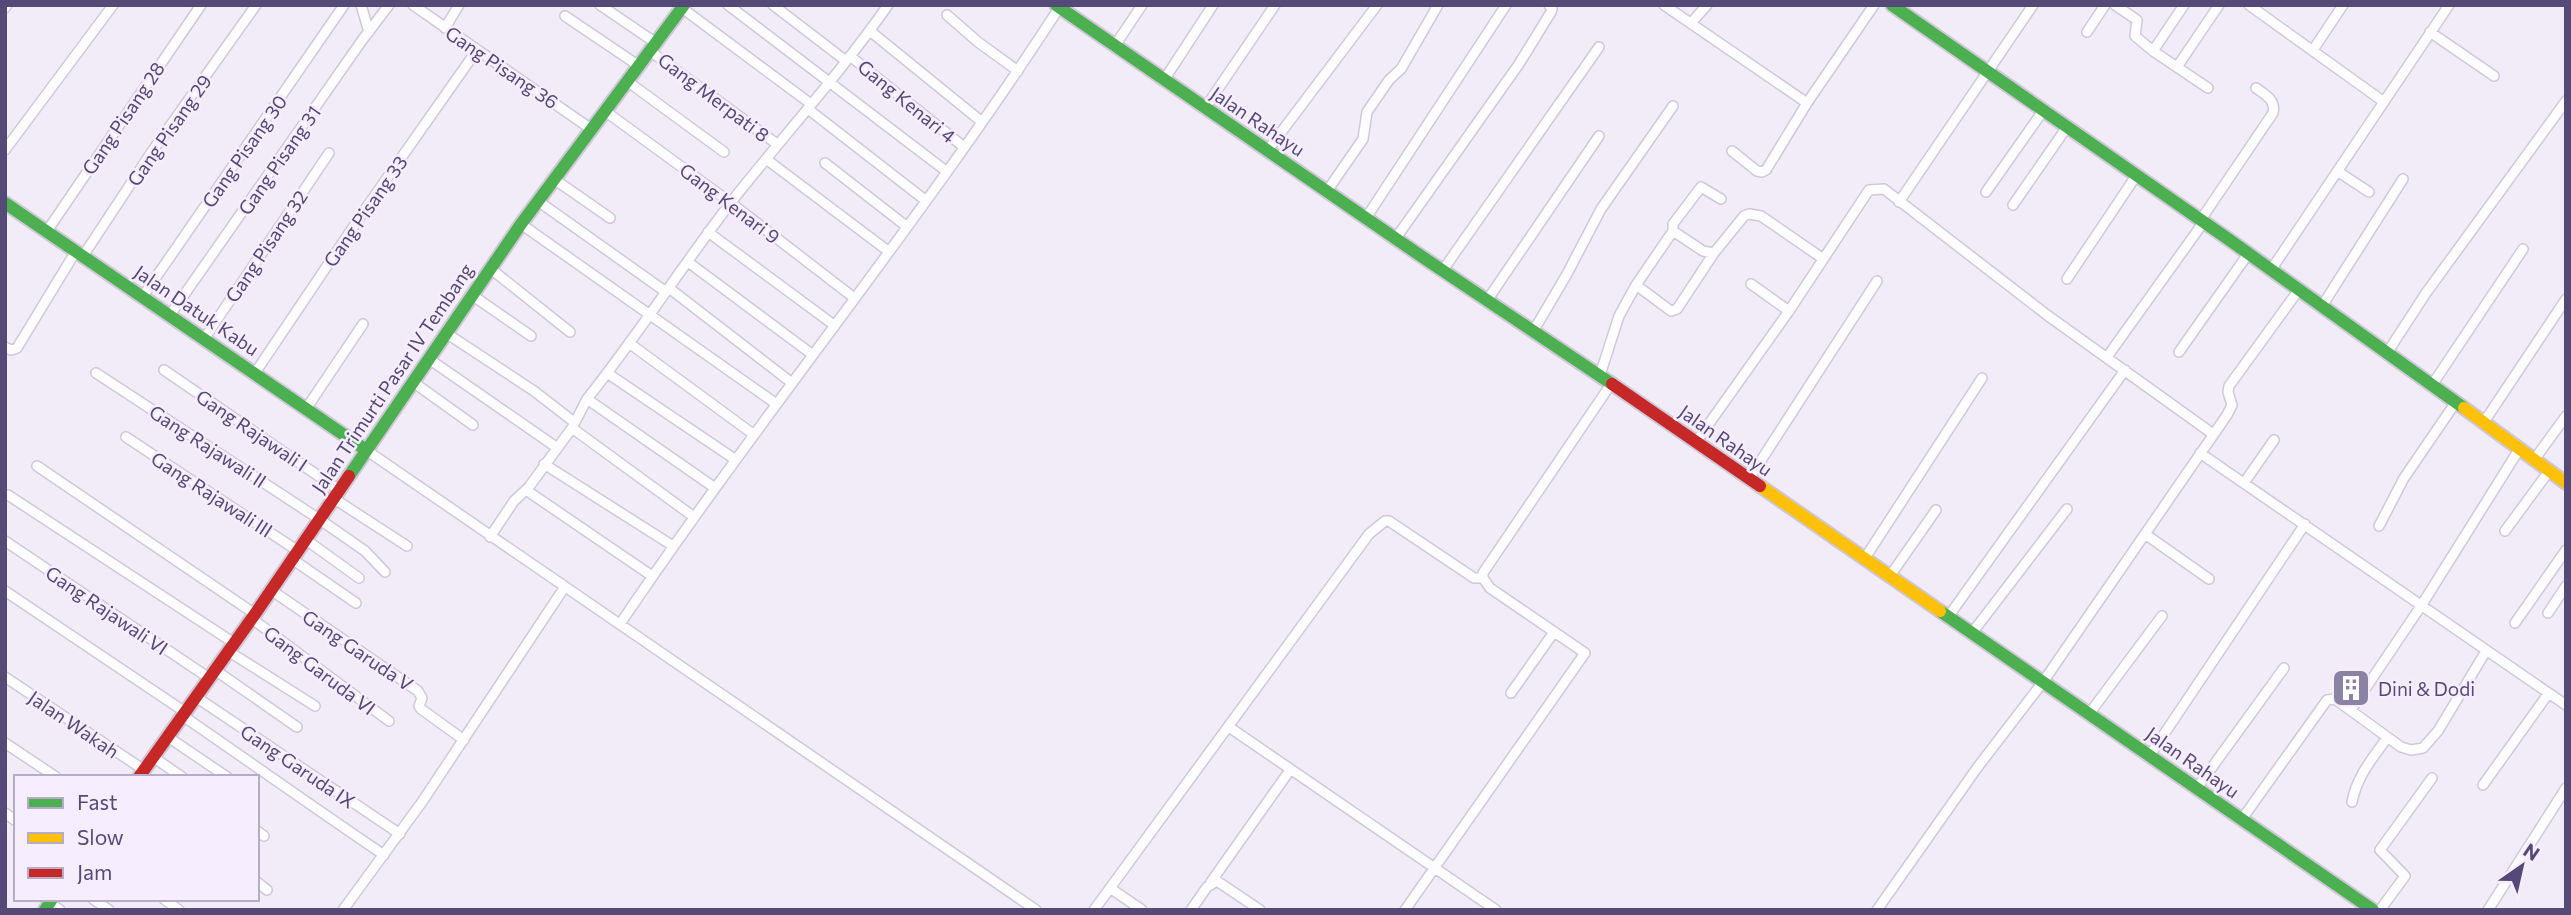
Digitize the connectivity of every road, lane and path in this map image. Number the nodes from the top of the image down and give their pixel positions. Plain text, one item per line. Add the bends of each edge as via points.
1 (113, 5) edge
2 (201, 5) edge
3 (257, 5) edge
4 (344, 5) edge
5 (361, 5) edge
6 (389, 5) edge
7 (413, 5) edge
8 (460, 5) edge
9 (600, 5) edge
10 (728, 5) edge
11 (773, 5) edge
12 (888, 5) edge
13 (1142, 5) edge
14 (1213, 5) edge
15 (1275, 5) edge
16 (1377, 5) edge
17 (1438, 5) edge
18 (1506, 5) edge
19 (1549, 5) edge
20 (1664, 5) edge
21 (1707, 5) edge
22 (1874, 5) edge
23 (1892, 5) edge
24 (2033, 5) edge
25 (2105, 5) edge
26 (2115, 5) edge
27 (2184, 5) edge
28 (2219, 5) edge
29 (2249, 5) edge
30 (2343, 5) edge
31 (2449, 5) edge
32 (1057, 6) edge
33 (683, 7) edge
34 (947, 15) dead end
35 (565, 16) dead end
36 (1691, 23) junction
37 (444, 28) junction
38 (870, 31) junction
39 (369, 32) junction
40 (2087, 32) dead end
41 (2430, 33) junction
42 (653, 47) junction
43 (1114, 47) junction
44 (1599, 47) dead end
45 (477, 50) junction
46 (2313, 50) junction
47 (2153, 51) junction
48 (848, 58) junction
49 (639, 66) junction
50 (2177, 67) junction
51 (1018, 71) junction
52 (1989, 72) junction
53 (2494, 76) dead end
54 (1164, 80) junction
55 (627, 81) junction
56 (829, 84) junction
57 (2208, 88) dead end
58 (2256, 88) dead end
59 (2566, 101) edge
60 (2384, 102) junction
61 (1807, 103) junction
62 (1674, 106) dead end
63 (810, 107) junction
64 (1205, 108) junction
65 (605, 111) junction
66 (2042, 111) junction
67 (982, 122) junction
68 (2067, 127) junction
69 (591, 128) junction
70 (1599, 136) dead end
71 (777, 144) junction
72 (964, 147) junction
73 (5, 150) edge
74 (1267, 150) junction
75 (1732, 151) dead end
76 (724, 152) dead end
77 (329, 153) dead end
78 (766, 159) junction
79 (825, 163) dead end
80 (946, 171) junction
81 (2337, 171) junction
82 (2136, 176) junction
83 (554, 179) junction
84 (2403, 179) dead end
85 (1327, 191) junction
86 (1986, 192) dead end
87 (2369, 192) dead end
88 (1721, 199) dead end
89 (925, 200) junction
90 (538, 201) junction
91 (1899, 202) junction
92 (5, 203) edge
93 (731, 203) junction
94 (2013, 205) dead end
95 (610, 218) dead end
96 (1366, 218) junction
97 (2201, 222) junction
98 (521, 224) junction
99 (906, 226) junction
100 (47, 230) junction
101 (1673, 231) junction
102 (708, 232) junction
103 (1396, 238) junction
104 (2523, 249) dead end
105 (888, 251) junction
106 (79, 253) junction
107 (2248, 254) junction
108 (1711, 258) junction
109 (1822, 258) junction
110 (688, 262) junction
111 (491, 269) junction
112 (1443, 270) junction
113 (2270, 270) junction
114 (2067, 279) dead end
115 (1877, 281) dead end
116 (1751, 284) dead end
117 (1636, 285) junction
118 (668, 290) junction
119 (2298, 290) junction
120 (472, 295) junction
121 (143, 296) junction
122 (853, 297) junction
123 (1488, 299) junction
124 (2566, 299) edge
125 (2322, 306) junction
126 (1788, 311) junction
127 (649, 315) junction
128 (170, 316) junction
129 (363, 324) dead end
130 (834, 326) junction
131 (1534, 330) junction
132 (570, 332) dead end
133 (446, 333) junction
134 (531, 336) dead end
135 (204, 339) junction
136 (629, 343) junction
137 (5, 346) edge
138 (2179, 352) dead end
139 (2387, 353) junction
140 (813, 355) junction
141 (2107, 358) junction
142 (429, 359) junction
143 (164, 370) dead end
144 (2125, 370) junction
145 (96, 373) dead end
146 (254, 373) junction
147 (607, 373) junction
148 (1600, 375) junction
149 (1983, 378) dead end
150 (413, 382) junction
151 (792, 383) junction
152 (1611, 384) junction
153 (2432, 385) junction
154 (587, 399) junction
155 (2456, 402) junction
156 (775, 403) junction
157 (306, 408) junction
158 (2566, 416) edge
159 (2484, 422) junction
160 (473, 425) dead end
161 (573, 425) junction
162 (2213, 433) junction
163 (753, 434) junction
164 (126, 437) dead end
165 (2274, 440) dead end
166 (1696, 442) junction
167 (556, 447) junction
168 (2521, 448) junction
169 (366, 450) junction
170 (2200, 453) junction
171 (736, 460) junction
172 (2534, 460) junction
173 (544, 464) junction
174 (37, 466) dead end
175 (2549, 471) junction
176 (1749, 479) junction
177 (2244, 483) junction
178 (2566, 484) edge
179 (715, 488) junction
180 (526, 490) junction
181 (336, 494) junction
182 (8, 495) dead end
183 (2067, 509) dead end
184 (1936, 510) dead end
185 (694, 517) junction
186 (319, 519) junction
187 (2305, 524) junction
188 (2379, 526) dead end
189 (2505, 531) dead end
190 (2145, 534) junction
191 (490, 537) junction
192 (5, 541) edge
193 (407, 546) dead end
194 (673, 546) junction
195 (298, 550) junction
196 (2566, 550) edge
197 (1864, 558) junction
198 (385, 572) dead end
199 (652, 576) junction
200 (1890, 576) junction
201 (359, 578) dead end
202 (1483, 578) junction
203 (2209, 579) dead end
204 (2566, 586) edge
205 (564, 588) junction
206 (271, 590) junction
207 (5, 591) edge
208 (356, 604) dead end
209 (2421, 607) junction
210 (2548, 613) dead end
211 (253, 616) junction
212 (2162, 616) dead end
213 (1948, 617) junction
214 (2515, 623) dead end
215 (620, 624) junction
216 (1553, 632) junction
217 (1972, 633) junction
218 (231, 647) junction
219 (2486, 651) junction
220 (2284, 667) dead end
221 (212, 674) junction
222 (5, 677) edge
223 (2043, 682) junction
224 (1511, 693) dead end
225 (2548, 694) junction
226 (196, 697) junction
227 (2566, 705) edge
228 (315, 706) dead end
229 (2351, 710) junction
230 (184, 714) junction
231 (2089, 714) junction
232 (389, 721) dead end
233 (298, 727) dead end
234 (1229, 727) junction
235 (167, 737) junction
236 (2387, 738) junction
237 (464, 740) junction
238 (5, 743) edge
239 (2150, 755) junction
240 (153, 757) junction
241 (1290, 770) junction
242 (141, 774) edge
243 (52, 775) edge
244 (179, 775) edge
245 (224, 775) edge
246 (2432, 778) dead end
247 (2483, 785) dead end
248 (2197, 788) junction
249 (2566, 788) edge
250 (2351, 802) dead end
251 (2242, 819) junction
252 (400, 834) junction
253 (384, 855) junction
254 (1434, 867) junction
255 (1212, 882) junction
256 (259, 884) edge
257 (1110, 888) junction
258 (267, 890) dead end
259 (343, 910) edge
260 (1036, 910) edge
261 (1094, 910) edge
262 (1142, 910) edge
263 (1191, 910) edge
264 (1260, 910) edge
265 (1405, 910) edge
266 (1496, 910) edge
267 (1877, 910) edge
268 (2373, 910) edge
269 (2379, 910) edge
270 (2488, 910) edge

1 - 73 street
2 - 100 street, Gang Pisang 28
3 - 106 street, Gang Pisang 29
4 - 121 street, Gang Pisang 30
5 - 39 street
6 - 39 street, Gang Pisang 31
7 - 37 street, Gang Pisang 36
8 - 37 street
9 - 42 street, Gang Merpati 8
10 - 56 street
11 - 48 street, Gang Kenari 4
12 - 38 street
13 - 43 street
14 - 54 street
15 - 64 street
16 - 74 street
17 - 85 street via 1401,69 1367,112 1363,139
18 - 96 street
19 - 103 street via 1551,12 1519,64
20 - 36 street
21 - 36 street
22 - 61 street
23 - 52 street
24 - 52 street
25 - 40 street
26 - 47 street via 2137,20 2135,36
27 - 47 street
28 - 50 street
29 - 46 street
30 - 46 street
31 - 41 street
32 - 43 street, Jalan Rahayu
32 - 51 street
33 - 42 street, Jalan Trimurti Pasar IV Tembang
33 - 63 street
34 - 51 street
35 - 49 street
36 - 61 street
37 - 45 street, Gang Pisang 36
38 - 48 street
38 - 67 street
39 - 128 street, Gang Pisang 31
41 - 53 street
41 - 60 street
42 - 49 street, Jalan Trimurti Pasar IV Tembang
42 - 71 street, Gang Merpati 8
43 - 54 street, Jalan Rahayu
44 - 112 street
45 - 69 street, Gang Pisang 36
45 - 146 street, Gang Pisang 33
46 - 60 street
47 - 50 street
48 - 56 street
48 - 72 street, Gang Kenari 4
49 - 55 street, Jalan Trimurti Pasar IV Tembang
50 - 57 street
51 - 67 street
52 - 66 street
52 - 91 street
54 - 64 street, Jalan Rahayu
55 - 65 street, Jalan Trimurti Pasar IV Tembang
55 - 76 street
56 - 63 street
56 - 80 street
58 - 97 street via 2272,100 2273,113
59 - 139 street
60 - 81 street
61 - 75 street via 1762,172
62 - 131 street via 1601,209
63 - 71 street
63 - 89 street
64 - 74 street, Jalan Rahayu
65 - 69 street, Jalan Trimurti Pasar IV Tembang
65 - 93 street, Gang Kenari 9
66 - 68 street
66 - 86 street
67 - 72 street
68 - 82 street
68 - 94 street
69 - 83 street, Jalan Trimurti Pasar IV Tembang
70 - 123 street
71 - 78 street
72 - 80 street
74 - 85 street, Jalan Rahayu
77 - 135 street, Gang Pisang 32
78 - 93 street
78 - 105 street
79 - 99 street
80 - 89 street
81 - 87 street
81 - 113 street
82 - 97 street
82 - 114 street
83 - 90 street, Jalan Trimurti Pasar IV Tembang
83 - 95 street
84 - 125 street
85 - 96 street, Jalan Rahayu
88 - 101 street via 1701,187 1673,224
89 - 99 street
90 - 98 street, Jalan Trimurti Pasar IV Tembang
90 - 118 street
91 - 109 street via 1884,189 1869,190
91 - 141 street
92 - 100 street, Jalan Datuk Kabu
93 - 102 street
93 - 122 street, Gang Kenari 9
96 - 103 street, Jalan Rahayu
97 - 107 street
97 - 141 street
98 - 111 street, Jalan Trimurti Pasar IV Tembang
98 - 127 street
99 - 105 street
100 - 106 street, Jalan Datuk Kabu
101 - 108 street
101 - 117 street
102 - 110 street
102 - 130 street
103 - 112 street, Jalan Rahayu
104 - 153 street
105 - 122 street
106 - 121 street, Jalan Datuk Kabu
106 - 137 street, Gang Pisang 29 via 17,348
107 - 113 street
107 - 138 street
108 - 109 street via 1749,214 1760,216
108 - 117 street via 1674,311
109 - 126 street
110 - 118 street
110 - 140 street
111 - 120 street, Jalan Trimurti Pasar IV Tembang
111 - 132 street
112 - 123 street, Jalan Rahayu
113 - 119 street
115 - 176 street
116 - 126 street
117 - 148 street via 1619,316
118 - 127 street
118 - 151 street
119 - 125 street
119 - 162 street via 2234,377 2228,392 2231,408
120 - 133 street, Jalan Trimurti Pasar IV Tembang
120 - 134 street
121 - 128 street, Jalan Datuk Kabu
122 - 130 street
123 - 131 street, Jalan Rahayu
124 - 159 street
125 - 139 street
126 - 166 street
127 - 136 street
127 - 156 street
128 - 135 street, Jalan Datuk Kabu
129 - 157 street
130 - 140 street
131 - 148 street, Jalan Rahayu
133 - 142 street, Jalan Trimurti Pasar IV Tembang
133 - 161 street via 534,391
135 - 146 street, Jalan Datuk Kabu
136 - 147 street
136 - 163 street
139 - 153 street
140 - 151 street
141 - 144 street
142 - 150 street, Jalan Trimurti Pasar IV Tembang
142 - 167 street
143 - 181 street, Gang Rajawali I
144 - 162 street
144 - 213 street
145 - 186 street, Gang Rajawali II
146 - 157 street, Jalan Datuk Kabu
147 - 154 street
147 - 171 street
148 - 152 street, Jalan Rahayu
149 - 197 street
150 - 160 street
150 - 169 street, Jalan Trimurti Pasar IV Tembang
151 - 156 street
152 - 166 street, Jalan Rahayu
152 - 202 street
153 - 155 street
154 - 161 street
154 - 179 street
155 - 159 street
155 - 188 street via 2404,478
156 - 163 street
157 - 169 street, Jalan Datuk Kabu
158 - 172 street
159 - 168 street
161 - 167 street
161 - 185 street
162 - 170 street
163 - 171 street
164 - 195 street, Gang Rajawali III
165 - 177 street
166 - 176 street, Jalan Rahayu
167 - 173 street
168 - 172 street
168 - 209 street
169 - 181 street, Jalan Trimurti Pasar IV Tembang
169 - 191 street
170 - 177 street
170 - 190 street
171 - 179 street
172 - 175 street
173 - 180 street
173 - 194 street
174 - 211 street, Gang Garuda VI
175 - 178 street
175 - 189 street
176 - 197 street, Jalan Rahayu
177 - 187 street
179 - 185 street
180 - 191 street
180 - 199 street
181 - 186 street, Jalan Trimurti Pasar IV Tembang
181 - 193 street, Gang Rajawali I
182 - 218 street
183 - 217 street
184 - 200 street
185 - 194 street
186 - 195 street, Jalan Trimurti Pasar IV Tembang
186 - 198 street, Gang Rajawali II via 365,551
187 - 209 street
187 - 239 street
190 - 203 street
190 - 223 street
191 - 205 street
192 - 221 street, Gang Rajawali VI
194 - 199 street
195 - 201 street
195 - 206 street, Jalan Trimurti Pasar IV Tembang
195 - 208 street
196 - 214 street
197 - 200 street, Jalan Rahayu
199 - 215 street
200 - 213 street, Jalan Rahayu
202 - 216 street via 1490,588
202 - 234 street via 1474,578 1385,521 1369,534
204 - 210 street
205 - 215 street
205 - 237 street
206 - 211 street, Jalan Trimurti Pasar IV Tembang
206 - 237 street, Gang Garuda V via 418,691 421,709
207 - 230 street
209 - 219 street
209 - 229 street
211 - 218 street, Jalan Trimurti Pasar IV Tembang
211 - 232 street, Gang Garuda VI
212 - 231 street
213 - 217 street, Jalan Rahayu
215 - 260 street
216 - 224 street
216 - 254 street via 1585,653
217 - 223 street, Jalan Rahayu
218 - 221 street, Jalan Trimurti Pasar IV Tembang
218 - 228 street
219 - 225 street
219 - 236 street via 2430,743 2411,750
220 - 248 street
221 - 226 street, Jalan Trimurti Pasar IV Tembang
221 - 233 street, Gang Rajawali VI
222 - 242 street, Jalan Wakah
223 - 231 street, Jalan Rahayu
223 - 267 street
225 - 227 street
225 - 247 street
226 - 230 street, Jalan Trimurti Pasar IV Tembang
226 - 252 street, Gang Garuda IX
229 - 236 street
229 - 251 street via 2335,699 2327,700
230 - 235 street, Jalan Trimurti Pasar IV Tembang
230 - 253 street
231 - 239 street, Jalan Rahayu
234 - 241 street
234 - 257 street
235 - 240 street, Jalan Trimurti Pasar IV Tembang
235 - 245 street
236 - 250 street via 2362,772
237 - 252 street
238 - 243 street
239 - 248 street, Jalan Rahayu
240 - 242 street, Jalan Trimurti Pasar IV Tembang
240 - 244 street
241 - 254 street
241 - 255 street
246 - 269 street via 2380,850 2405,876
248 - 251 street, Jalan Rahayu
249 - 270 street
251 - 268 street, Jalan Rahayu
252 - 253 street
253 - 259 street
254 - 265 street
254 - 266 street
255 - 263 street
255 - 264 street
256 - 258 street
257 - 261 street
257 - 262 street

